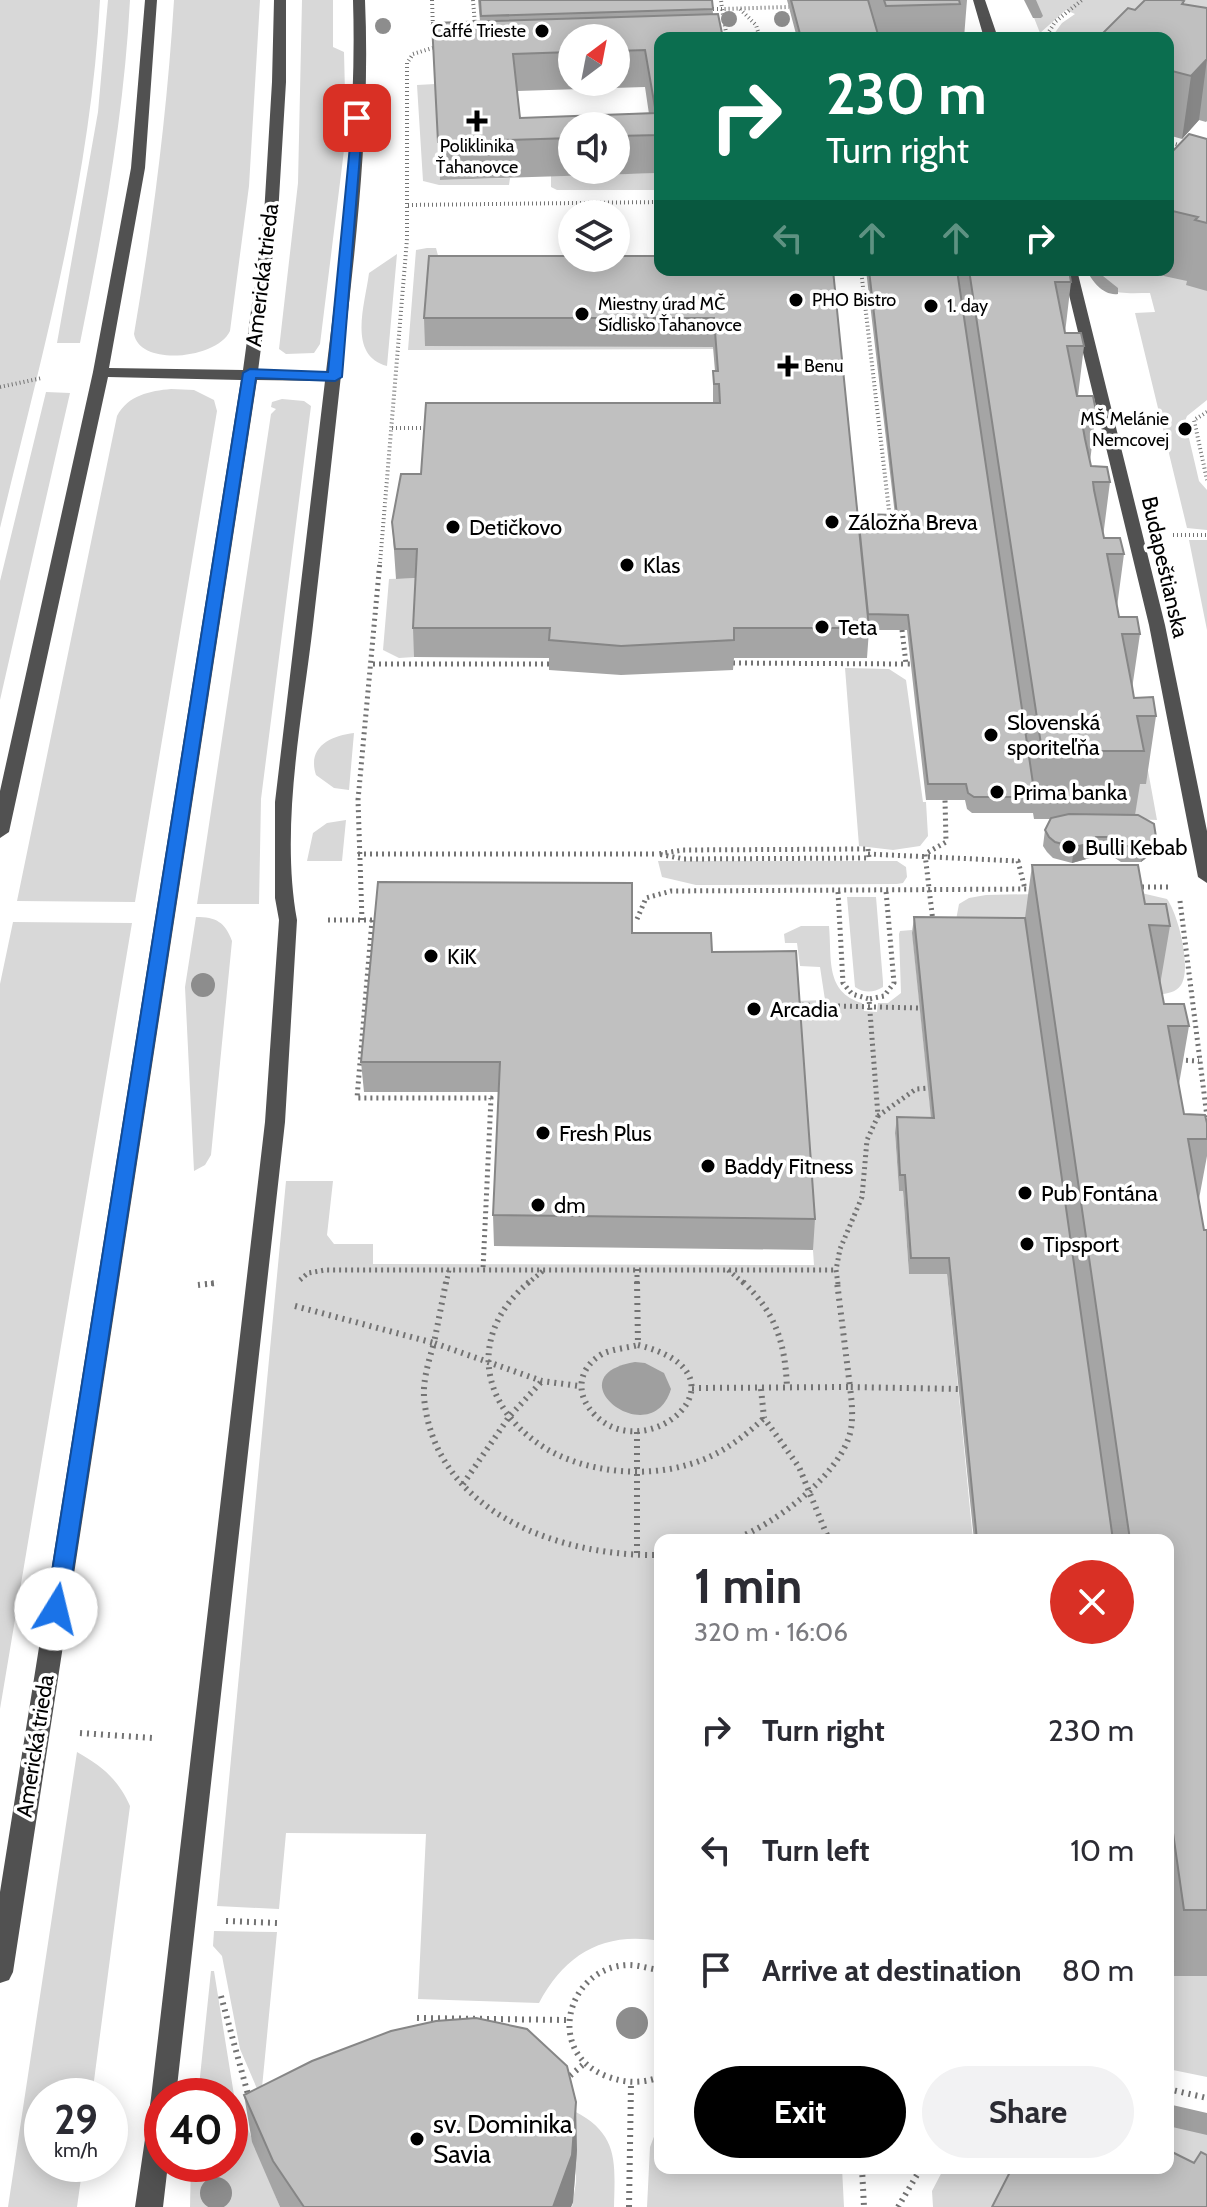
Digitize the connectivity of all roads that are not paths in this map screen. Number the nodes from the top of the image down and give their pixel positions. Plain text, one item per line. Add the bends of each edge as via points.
1 (151, 0) edge
2 (280, 0) edge
3 (359, 0) edge
4 (979, 0) edge
5 (989, 32) edge
6 (1071, 276) edge
7 (101, 372) junction
8 (250, 373) junction
9 (335, 377) junction
10 (0, 832) edge
11 (1207, 877) edge
12 (0, 1972) edge
13 (165, 2078) edge
14 (152, 2182) edge
15 (149, 2207) edge

1 - 7 street via 138,168
2 - 8 street, Americká trieda via 271,215
3 - 9 street via 361,57
4 - 5 street
6 - 11 street, Budapeštianska via 1157,625
7 - 8 street
7 - 10 street
8 - 9 street
8 - 12 street, Americká trieda
9 - 13 street via 284,802 288,920 275,1122
14 - 15 street

